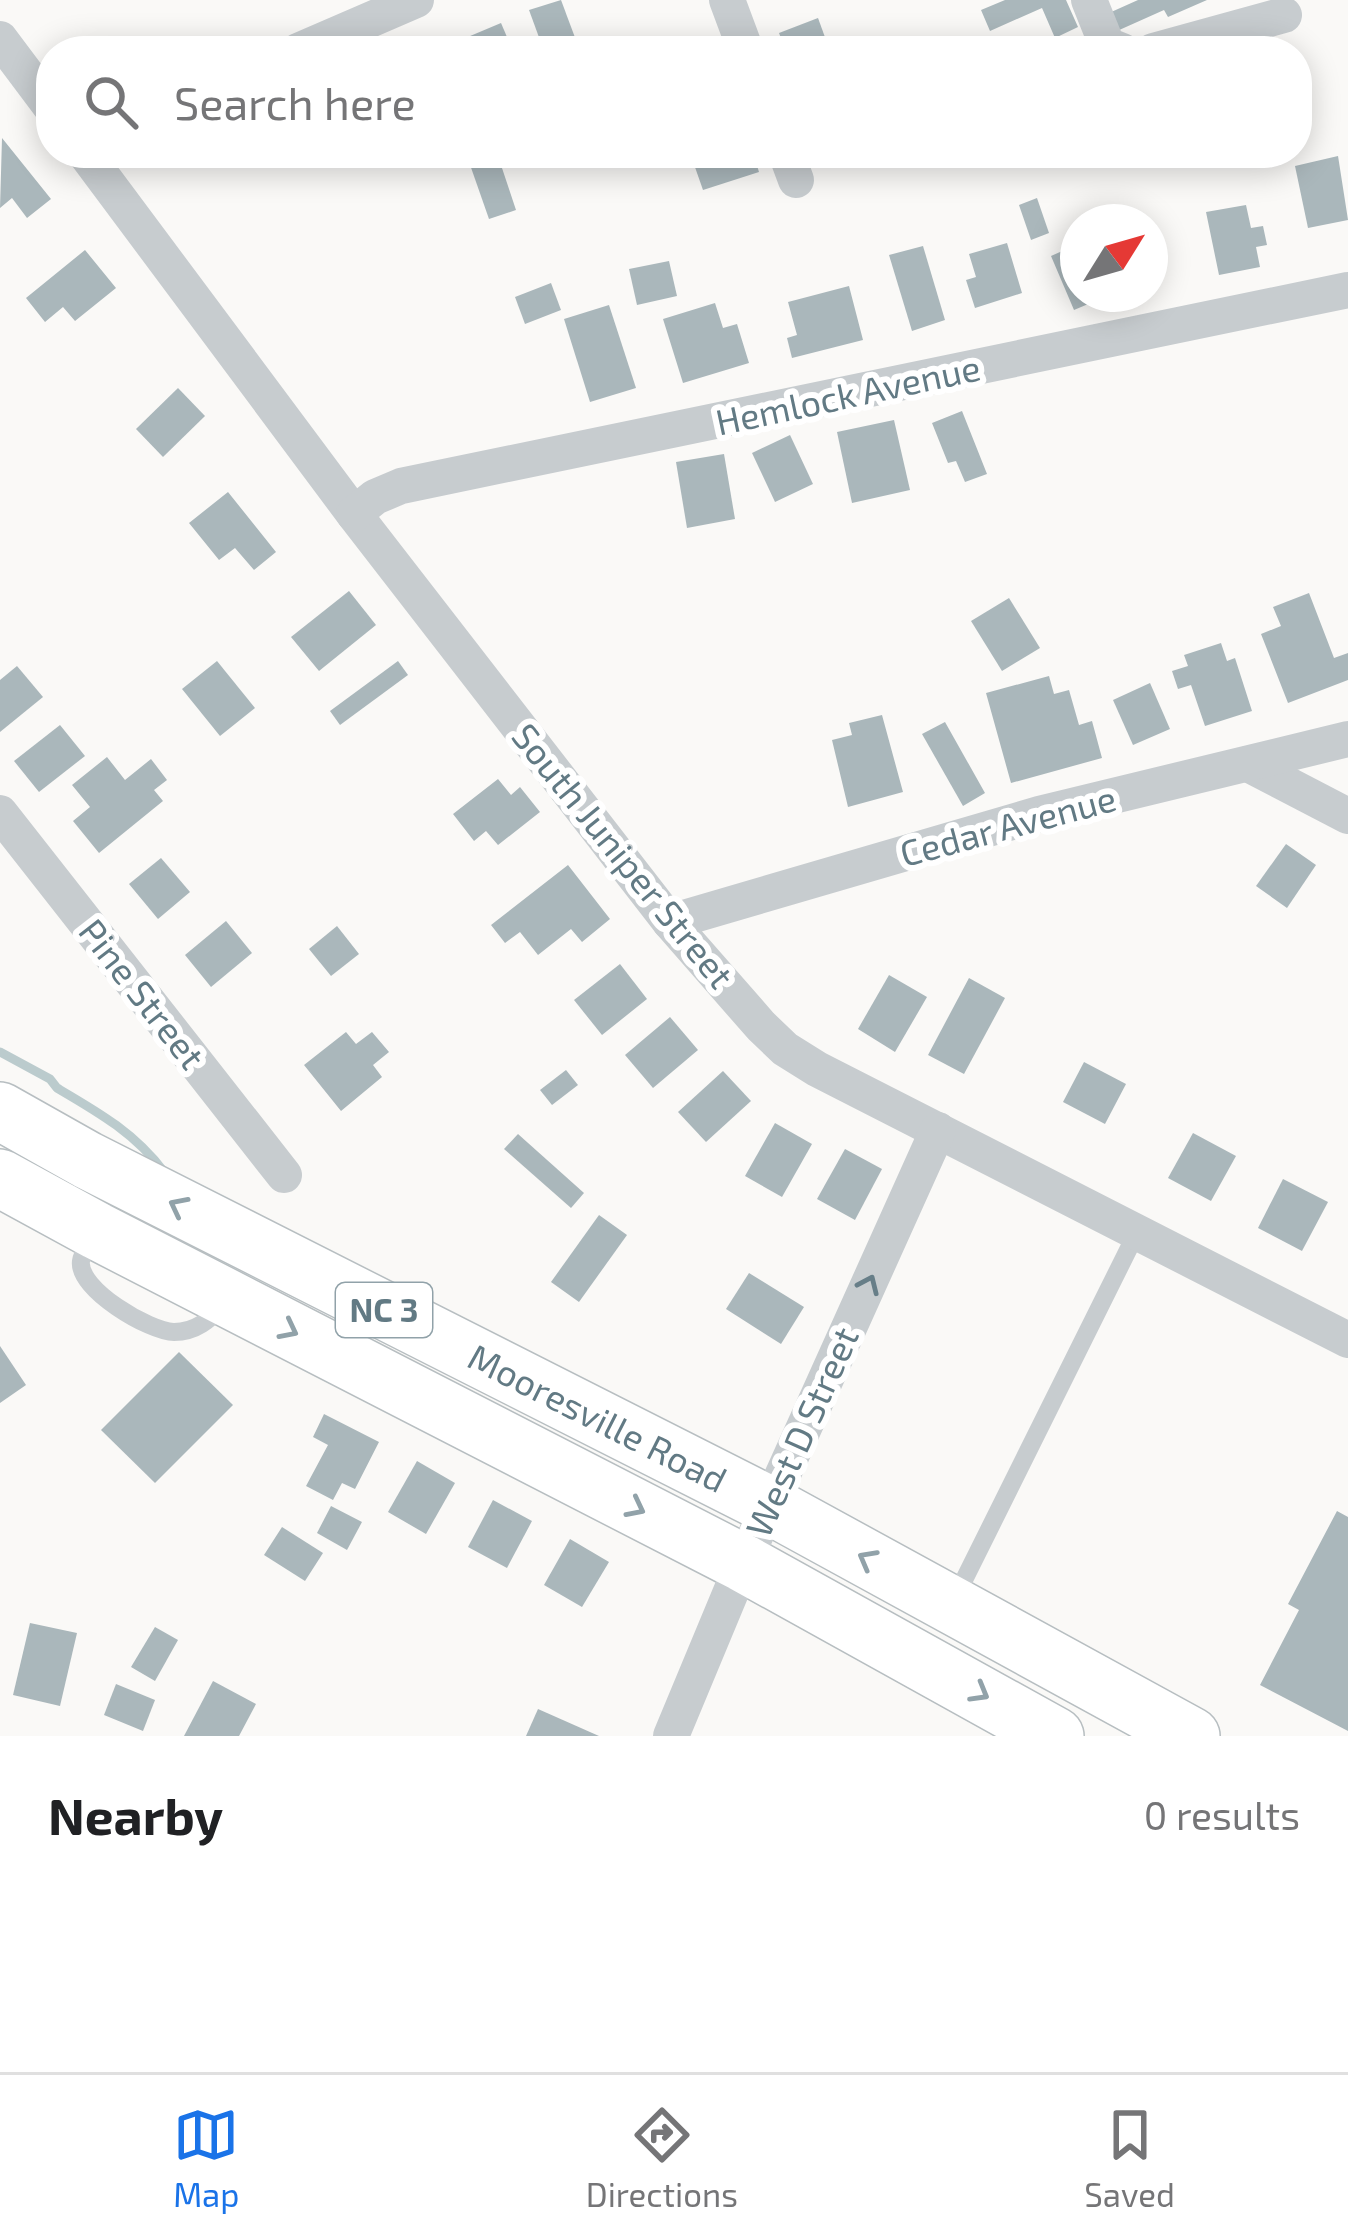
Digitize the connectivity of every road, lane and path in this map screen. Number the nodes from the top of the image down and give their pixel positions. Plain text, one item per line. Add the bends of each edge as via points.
1 (416, 0) edge
2 (727, 0) edge
3 (1089, 0) edge
4 (1284, 15) dead end
5 (333, 36) edge
6 (740, 36) edge
7 (1103, 36) edge
8 (1208, 36) edge
9 (0, 39) edge
10 (36, 87) edge
11 (97, 168) edge
12 (1348, 290) edge
13 (354, 514) junction
14 (1348, 739) edge
15 (1248, 764) junction
16 (0, 813) edge
17 (1348, 815) edge
18 (670, 922) junction
19 (0, 1112) edge
20 (938, 1130) junction
21 (284, 1175) dead end
22 (0, 1178) edge
23 (1137, 1232) junction
24 (1348, 1340) edge
25 (769, 1505) junction
26 (743, 1563) junction
27 (952, 1605) junction
28 (671, 1736) edge
29 (1055, 1736) edge
30 (1191, 1736) edge

1 - 5 street
2 - 6 street
3 - 7 street
4 - 8 street
9 - 10 street
11 - 13 street, South Juniper Street
12 - 13 street, Hemlock Avenue via 401,485
13 - 18 street, South Juniper Street
14 - 15 street, Cedar Avenue
15 - 17 street
15 - 18 street, Cedar Avenue via 1039,814
16 - 21 street, Pine Street
18 - 20 street, South Juniper Street via 785,1049
25 -> 19 main road, Mooresville Road / NC 3
20 - 23 street, South Juniper Street
25 -> 20 street, West D Street
22 -> 26 main road, Mooresville Road
23 - 24 street, South Juniper Street
23 - 27 lane
25 - 26 street, West D Street
27 -> 25 main road, Mooresville Road
26 - 28 street, West D Street
26 -> 29 main road, Mooresville Road
27 - 30 main road, Mooresville Road

